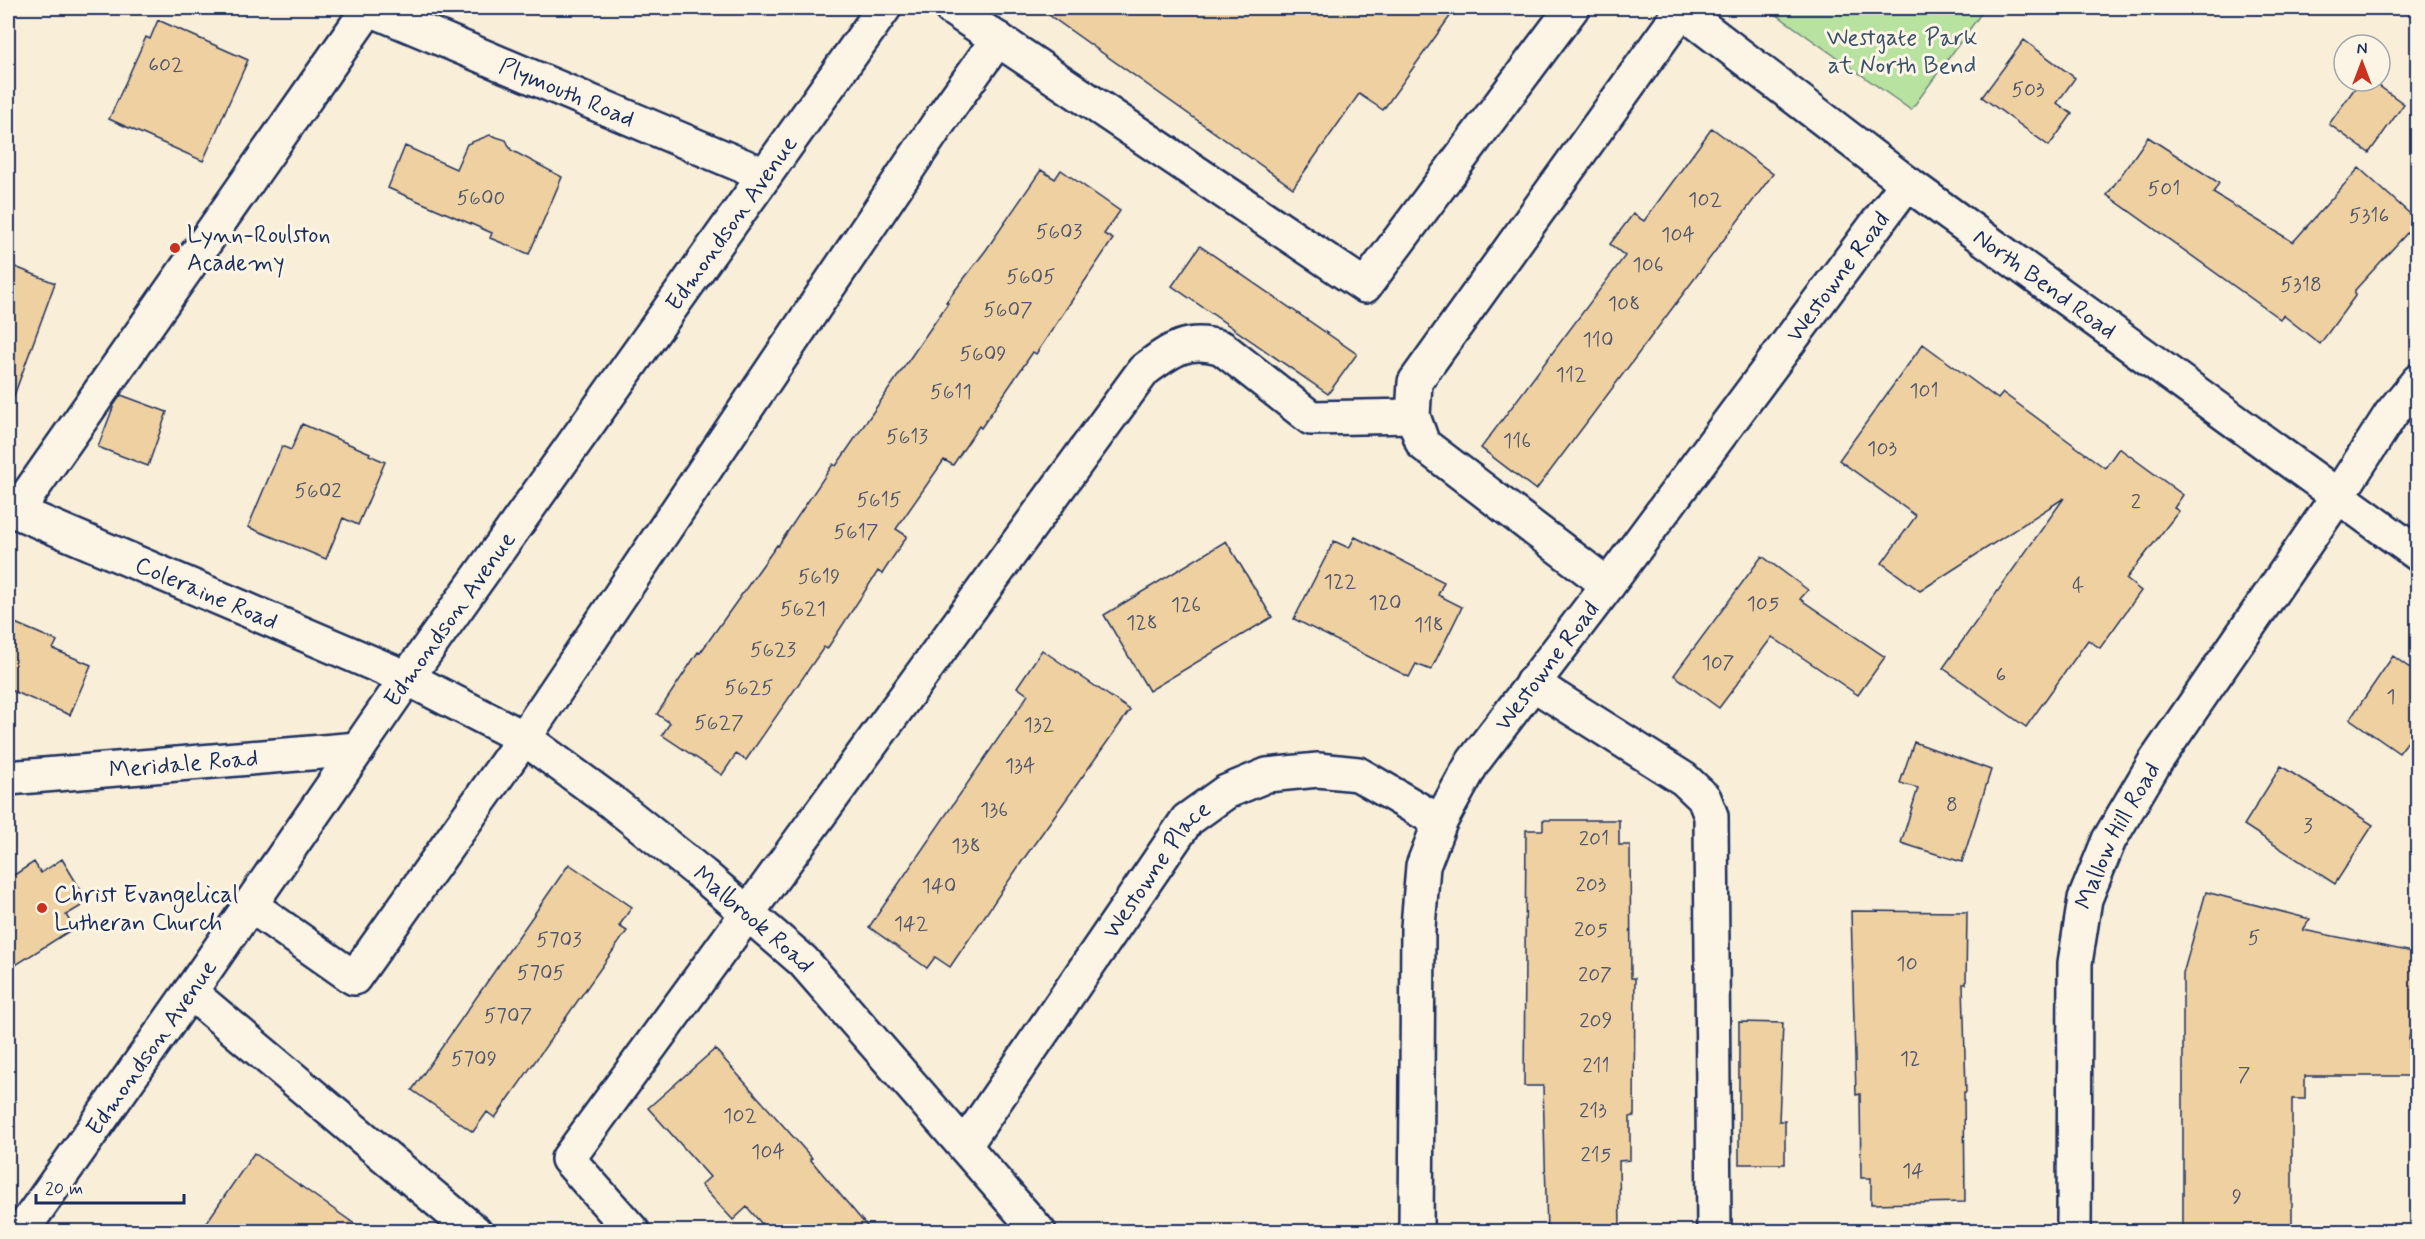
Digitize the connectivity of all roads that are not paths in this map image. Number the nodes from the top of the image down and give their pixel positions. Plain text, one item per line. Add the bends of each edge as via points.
1 (369, 8) edge
2 (884, 8) edge
3 (1572, 8) edge
4 (1680, 9) edge
5 (978, 19) edge
6 (765, 175) junction
7 (1907, 183) junction
8 (2418, 381) edge
9 (1413, 416) junction
10 (2338, 496) junction
11 (12, 510) edge
12 (2418, 554) edge
13 (1608, 585) junction
14 (407, 678) junction
15 (1532, 683) junction
16 (524, 738) junction
17 (358, 749) junction
18 (8, 778) edge
19 (1440, 822) junction
20 (250, 905) junction
21 (748, 913) junction
22 (190, 992) junction
23 (965, 1145) junction
24 (21, 1232) edge
25 (475, 1232) edge
26 (633, 1232) edge
27 (1039, 1232) edge
28 (1416, 1232) edge
29 (1714, 1232) edge
30 (2074, 1232) edge

1 - 6 street, Plymouth Road
1 - 11 street
2 - 6 street, Edmondson Avenue
3 - 5 street via 1365,286
4 - 7 street, North Bend Road
4 - 9 street via 1415,382
5 - 16 street via 939,122
6 - 14 street, Edmondson Avenue
7 - 10 street, North Bend Road
7 - 13 street, Westowne Road
8 - 10 street, Mallow Hill Road via 2391,414
9 - 13 street via 1423,444
9 - 21 street via 1311,418 1222,348 1184,344 1168,352 1144,370
10 - 12 street, North Bend Road
10 - 30 street, Mallow Hill Road via 2155,762 2109,840 2085,899 2075,963
11 - 14 street, Coleraine Road
13 - 15 street, Westowne Road
14 - 16 street, Malbrook Road
14 - 17 street, Edmondson Avenue
15 - 19 street, Westowne Road via 1473,762
15 - 29 street via 1684,779 1704,798 1711,816
16 - 20 street via 354,978
16 - 21 street, Malbrook Road via 613,803
17 - 18 street, Meridale Road
17 - 20 street, Edmondson Avenue
19 - 23 street, Westowne Place via 1358,774 1318,770 1267,775 1226,792 1188,820
19 - 28 street, Westowne Road via 1423,866 1418,927
20 - 22 street, Edmondson Avenue
21 - 23 street, Malbrook Road via 803,961
21 - 26 street via 568,1159
22 - 24 street, Edmondson Avenue
22 - 25 street
23 - 27 street, Malbrook Road

